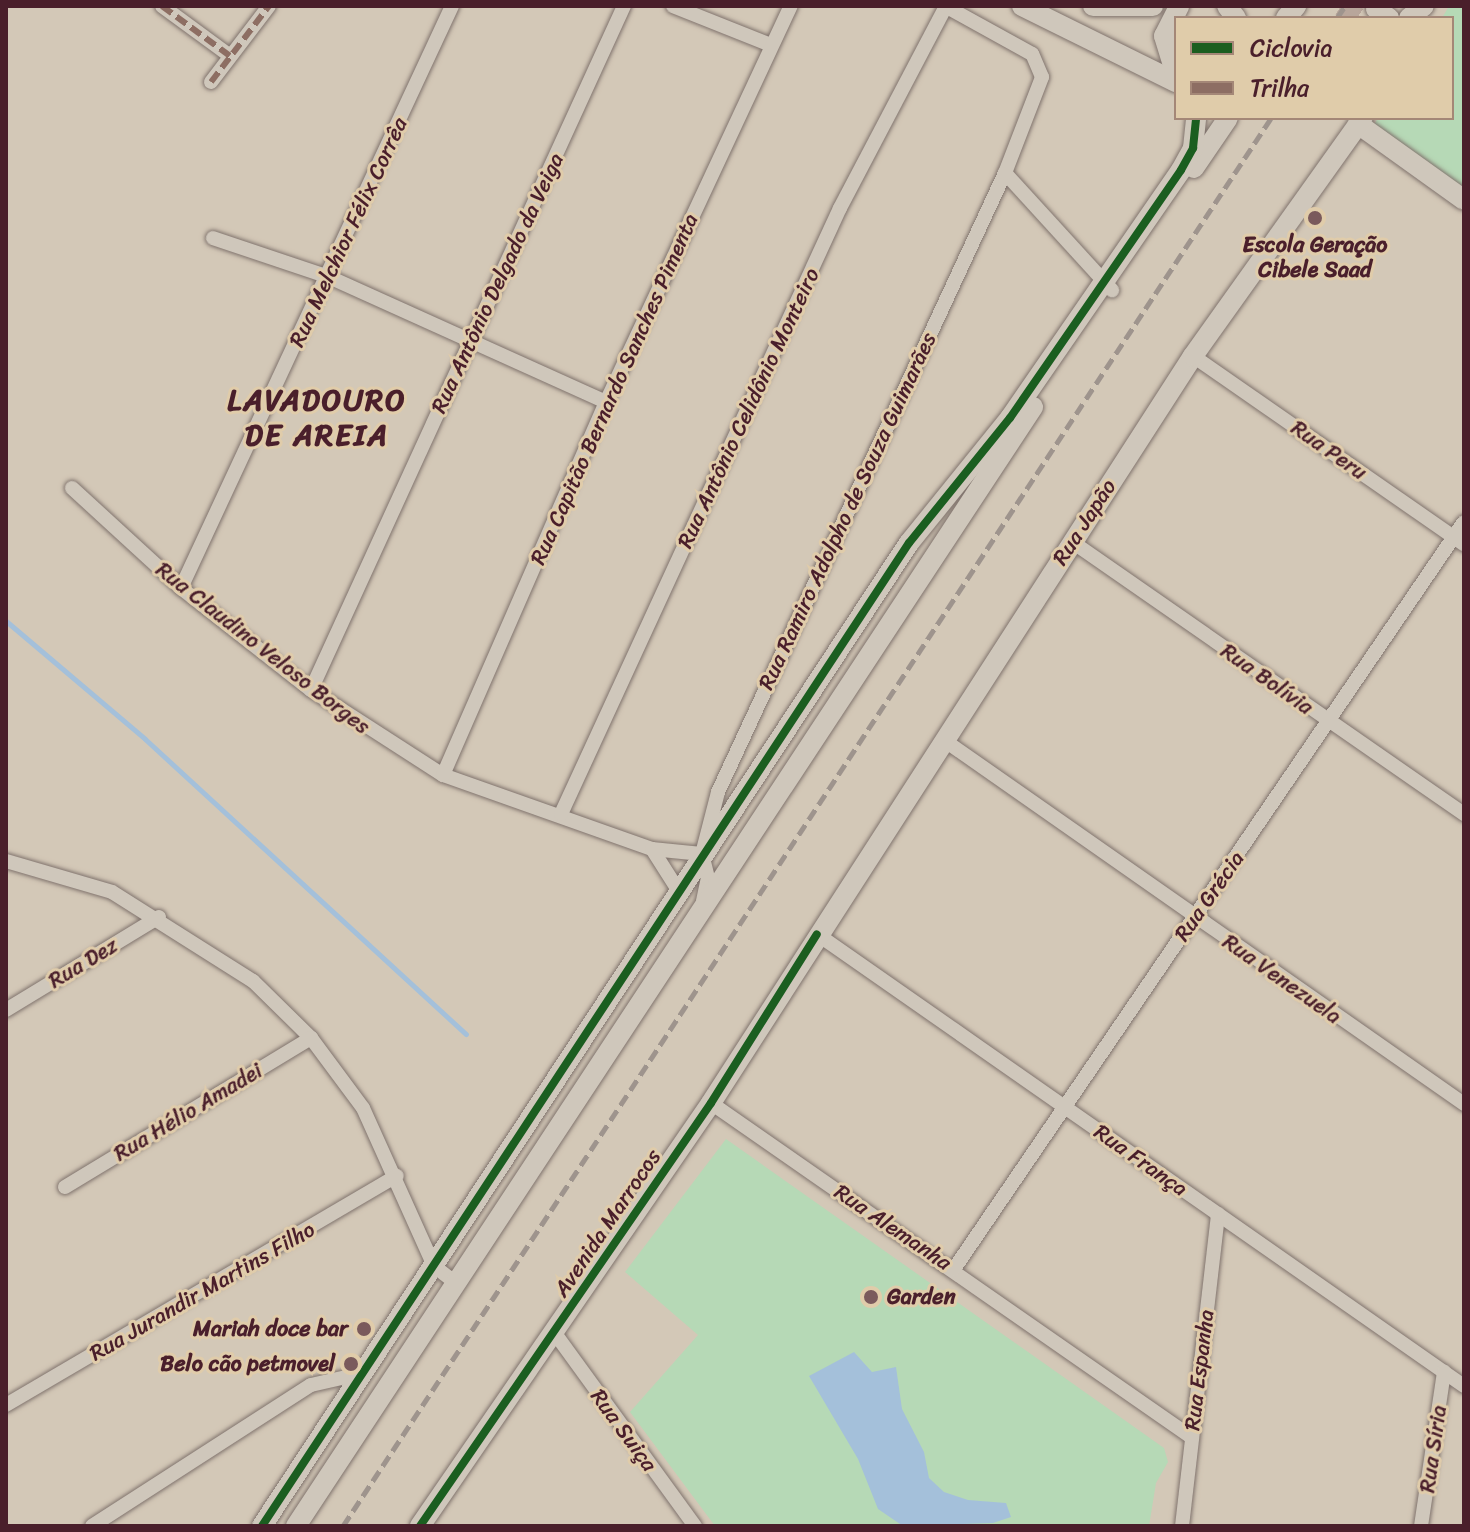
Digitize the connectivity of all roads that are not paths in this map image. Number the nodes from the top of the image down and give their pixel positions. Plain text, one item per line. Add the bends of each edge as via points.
1 (162, 6) edge
2 (269, 6) edge
3 (452, 6) edge
4 (624, 6) edge
5 (673, 6) edge
6 (791, 6) edge
7 (945, 6) edge
8 (1022, 6) edge
9 (1093, 6) edge
10 (1153, 6) edge
11 (1174, 16) edge
12 (771, 45) junction
13 (230, 56) junction
14 (1174, 68) edge
15 (1174, 81) edge
16 (211, 82) dead end
17 (1196, 120) edge
18 (1227, 120) edge
19 (1358, 120) edge
20 (1005, 173) junction
21 (1464, 200) edge
22 (213, 238) dead end
23 (329, 277) junction
24 (1109, 287) junction
25 (471, 340) junction
26 (1193, 356) junction
27 (606, 402) junction
28 (72, 488) dead end
29 (1464, 522) edge
30 (1459, 540) edge
31 (1071, 541) junction
32 (181, 588) junction
33 (311, 690) junction
34 (1327, 722) junction
35 (944, 740) junction
36 (443, 775) junction
37 (561, 814) junction
38 (1464, 814) edge
39 (652, 849) junction
40 (702, 854) junction
41 (6, 861) edge
42 (678, 890) junction
43 (703, 902) junction
44 (159, 917) junction
45 (1194, 918) junction
46 (817, 934) junction
47 (6, 1010) edge
48 (311, 1038) junction
49 (711, 1103) junction
50 (1062, 1104) junction
51 (1464, 1104) edge
52 (397, 1176) junction
53 (65, 1187) dead end
54 (1218, 1214) junction
55 (434, 1266) junction
56 (954, 1269) junction
57 (456, 1283) junction
58 (554, 1332) junction
59 (1444, 1372) junction
60 (364, 1373) junction
61 (1464, 1386) edge
62 (6, 1405) edge
63 (1191, 1437) junction
64 (92, 1526) edge
65 (262, 1526) edge
66 (296, 1526) edge
67 (420, 1526) edge
68 (695, 1526) edge
69 (1182, 1526) edge
70 (1421, 1526) edge

1 - 13 street
2 - 13 street
3 - 23 street, Rua Melchior Félix Corrêa
4 - 25 street, Rua Antônio Delgado da Veiga
5 - 12 street
6 - 12 street, Rua Capitão Bernardo Sanches Pimenta
7 - 20 street, Rua Ramiro Adolpho de Souza Guimarães via 1038,63 1042,77
7 - 37 street, Rua Antônio Celidônio Monteiro via 840,208
8 - 15 street
9 - 10 street
11 - 14 street via 1164,36
12 - 27 street, Rua Capitão Bernardo Sanches Pimenta
13 - 16 street
17 - 24 street via 1193,148
18 - 24 street
19 - 21 street
19 - 26 street, Rua Japão
20 - 24 street
20 - 40 street, Rua Ramiro Adolpho de Souza Guimarães via 718,792
22 - 23 street
23 - 25 street
23 - 32 street, Rua Melchior Félix Corrêa
24 - 40 street via 909,543
24 - 43 street
25 - 27 street
25 - 33 street, Rua Antônio Delgado da Veiga
26 - 30 street, Rua Peru
26 - 31 street, Rua Japão
27 - 36 street, Rua Capitão Bernardo Sanches Pimenta
28 - 32 street, Rua Claudino Veloso Borges
29 - 30 street, Rua Grécia
30 - 34 street, Rua Grécia
31 - 34 street, Rua Bolívia
31 - 35 street, Rua Japão
32 - 33 street, Rua Claudino Veloso Borges
33 - 36 street, Rua Claudino Veloso Borges
34 - 38 street, Rua Bolívia
34 - 45 street, Rua Grécia
35 - 45 street, Rua Venezuela
35 - 46 street, Rua Japão
36 - 37 street, Rua Claudino Veloso Borges
37 - 39 street, Rua Claudino Veloso Borges
39 - 40 street, Rua Claudino Veloso Borges
39 - 42 street
40 - 42 street
40 - 43 street via 708,878
41 - 44 street via 112,892
42 - 55 street
43 - 57 street
44 - 47 street, Rua Dez
44 - 48 street via 253,981
45 - 50 street, Rua Grécia
45 - 51 street, Rua Venezuela
46 - 49 street, Avenida Marrocos
46 - 50 street, Rua França
48 - 52 street via 363,1108
48 - 53 street, Rua Hélio Amadei
49 - 56 street, Rua Alemanha
49 - 58 street, Avenida Marrocos
50 - 54 street, Rua França
50 - 56 street, Rua Grécia
52 - 55 street
52 - 62 street, Rua Jurandir Martins Filho
54 - 59 street, Rua França
54 - 63 street, Rua Espanha
55 - 57 street
55 - 60 street
56 - 63 street, Rua Alemanha
57 - 66 street
58 - 67 street, Avenida Marrocos
58 - 68 street, Rua Suiça
59 - 61 street, Rua França
59 - 70 street, Rua Síria
60 - 64 street via 311,1385
60 - 65 street
63 - 69 street, Rua Espanha

